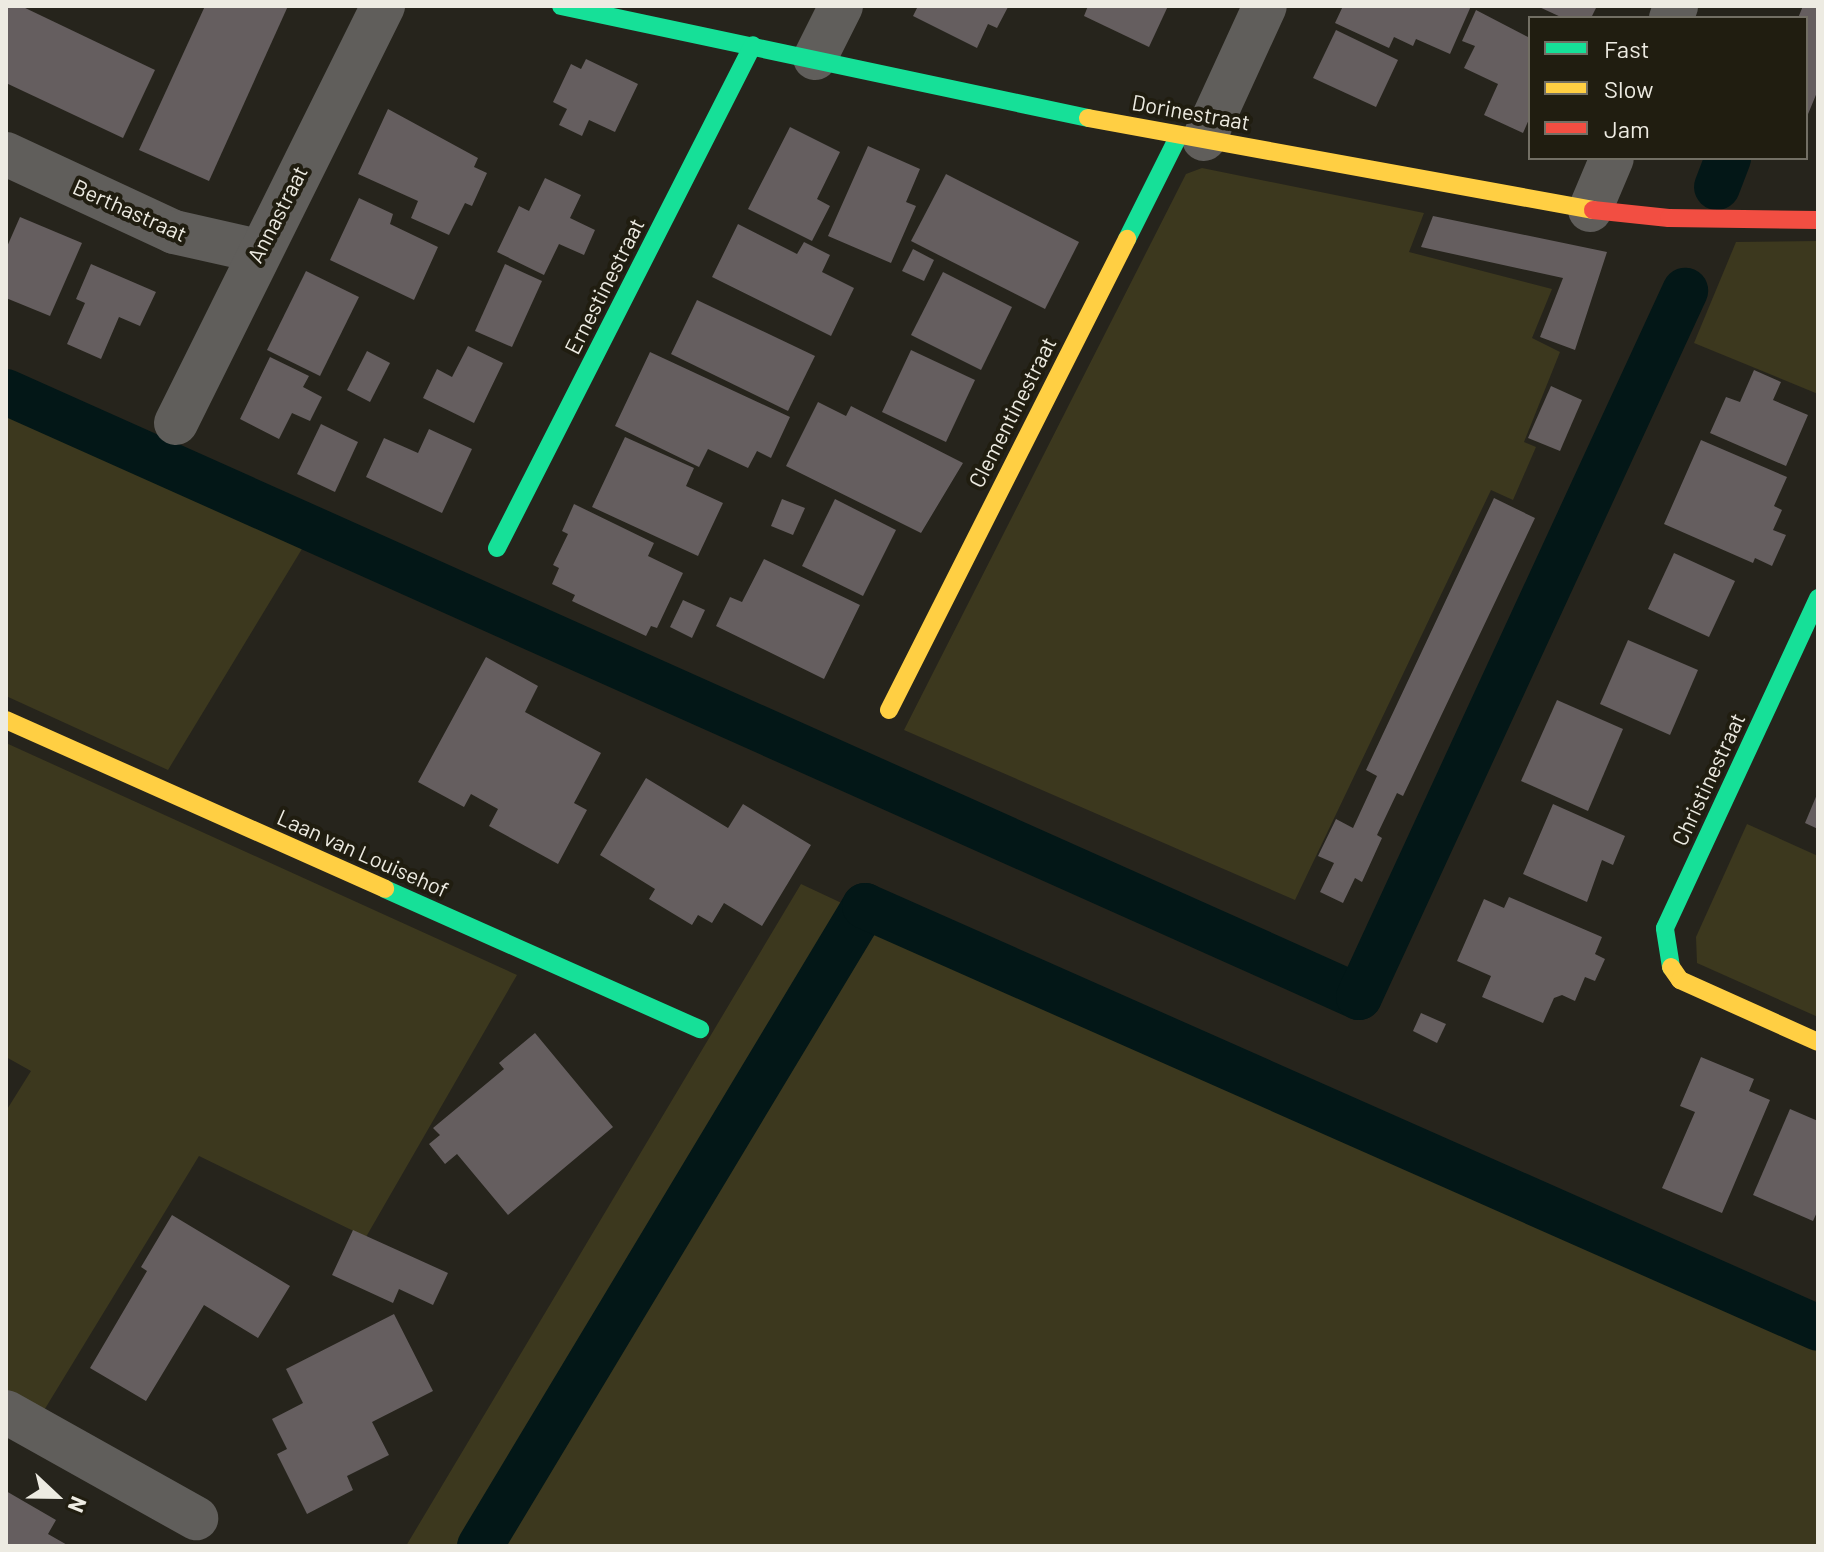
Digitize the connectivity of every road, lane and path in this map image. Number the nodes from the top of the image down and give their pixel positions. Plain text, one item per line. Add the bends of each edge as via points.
1 (383, 6) edge
2 (561, 6) edge
3 (841, 6) edge
4 (1265, 6) edge
5 (753, 45) junction
6 (815, 58) junction
7 (1191, 138) junction
8 (6, 154) edge
9 (1611, 160) edge
10 (1590, 210) junction
11 (1818, 220) edge
12 (258, 251) junction
13 (176, 423) dead end
14 (497, 548) dead end
15 (1818, 598) edge
16 (1808, 647) edge
17 (889, 710) dead end
18 (6, 720) edge
19 (700, 1029) dead end
20 (1818, 1042) edge
21 (6, 1412) edge
22 (196, 1518) dead end

1 - 12 street, Annastraat
2 - 5 street, Dorinestraat
3 - 6 street
4 - 7 street
5 - 6 street, Dorinestraat
5 - 14 street, Ernestinestraat
6 - 7 street, Dorinestraat
7 - 10 street, Dorinestraat
7 - 17 street, Clementinestraat
8 - 12 street, Berthastraat via 174,232
9 - 10 street
10 - 11 street, Dorinestraat via 1669,218
12 - 13 street, Annastraat
15 - 16 street, Christinestraat
16 - 20 street, Christinestraat via 1665,928 1666,958 1680,980
18 - 19 street, Laan van Louisehof
21 - 22 street

